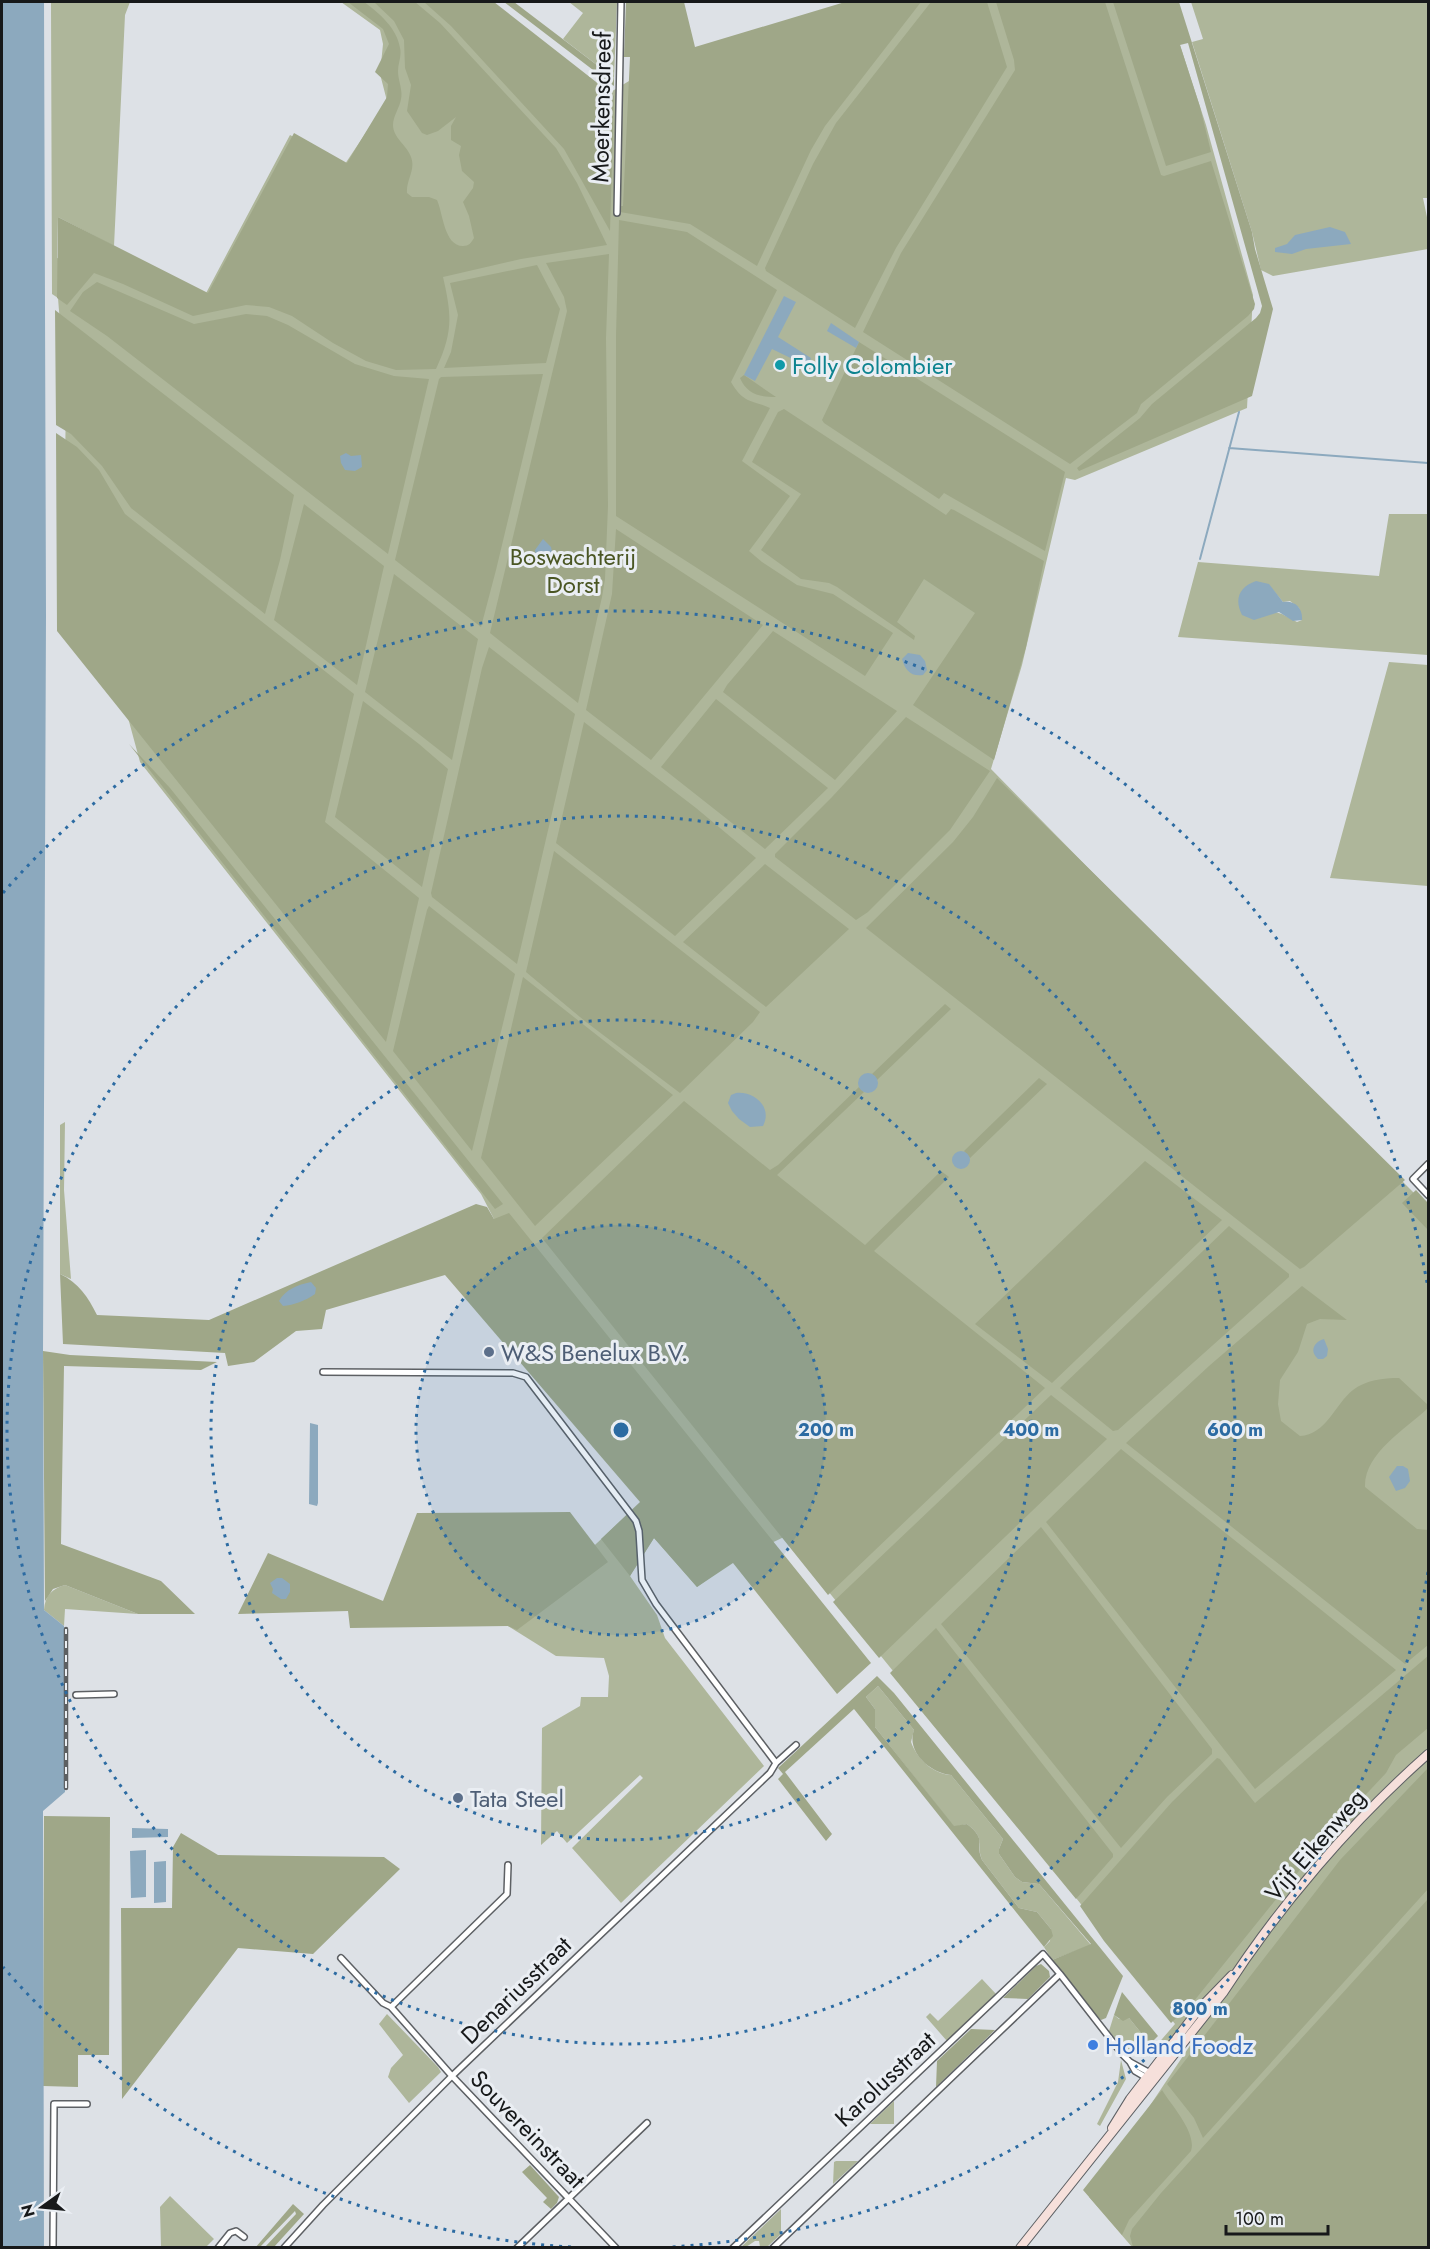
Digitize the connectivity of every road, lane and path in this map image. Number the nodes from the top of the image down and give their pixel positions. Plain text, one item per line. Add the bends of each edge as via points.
1 (621, 2) edge
2 (616, 213) dead end
3 (1428, 1164) edge
4 (1428, 1195) edge
5 (323, 1372) dead end
6 (114, 1694) dead end
7 (76, 1695) dead end
8 (796, 1746) dead end
9 (1428, 1754) edge
10 (776, 1763) junction
11 (508, 1865) dead end
12 (341, 1958) dead end
13 (1060, 1974) junction
14 (391, 2007) junction
15 (452, 2076) junction
16 (1150, 2077) junction
17 (87, 2104) dead end
18 (647, 2123) dead end
19 (569, 2198) junction
20 (244, 2237) dead end
21 (53, 2247) edge
22 (218, 2247) edge
23 (284, 2247) edge
24 (517, 2247) edge
25 (616, 2247) edge
26 (733, 2247) edge
27 (774, 2247) edge
28 (1020, 2247) edge

1 - 2 street, Moerkensdreef
3 - 4 street via 1413,1179
5 - 10 street via 513,1373 526,1377 636,1521 644,1587
6 - 7 street
8 - 10 street, Denariusstraat
9 - 16 main road, Vijf Eikenweg via 1354,1826 1315,1871 1223,1993
10 - 15 street, Denariusstraat via 770,1773
11 - 14 street via 507,1894
12 - 14 street, Souvereinstraat
13 - 16 street, Karolusstraat via 1130,2062
13 - 26 street, Karolusstraat via 1043,1954
13 - 27 street, Karolusstraat
14 - 15 street, Souvereinstraat
15 - 19 street, Souvereinstraat
15 - 23 street, Denariusstraat
16 - 28 main road, Vijf Eikenweg via 1108,2137
17 - 21 street via 54,2104
18 - 19 street
19 - 24 street
19 - 25 street, Souvereinstraat
20 - 22 street via 236,2231 230,2233

